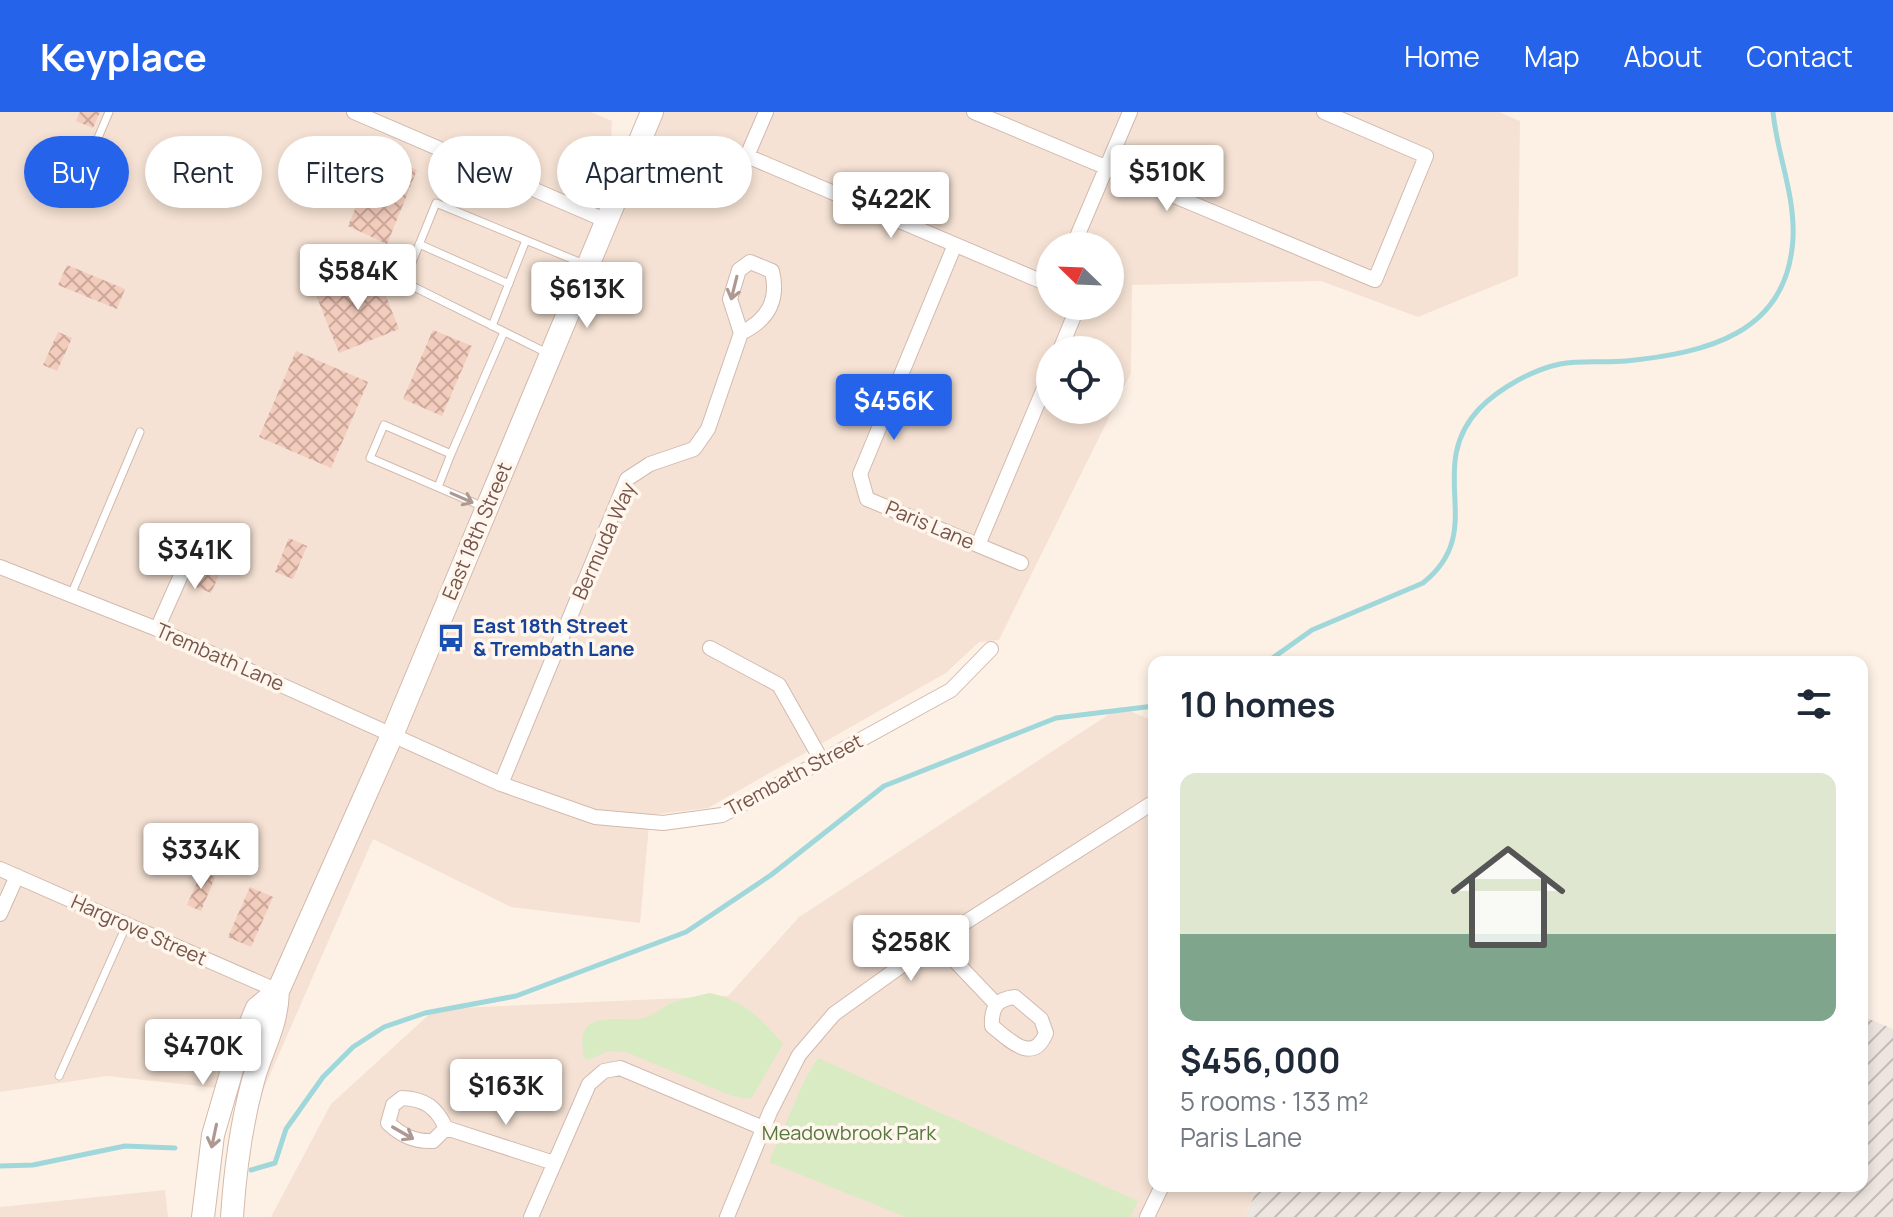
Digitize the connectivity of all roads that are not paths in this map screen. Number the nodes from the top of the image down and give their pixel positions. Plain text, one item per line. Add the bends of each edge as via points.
1 (109, 112) edge
2 (354, 112) edge
3 (652, 112) edge
4 (766, 112) edge
5 (974, 112) edge
6 (1130, 112) edge
7 (1324, 112) edge
8 (99, 136) edge
9 (1106, 167) junction
10 (607, 221) junction
11 (1079, 232) edge
12 (526, 240) junction
13 (419, 244) junction
14 (954, 247) junction
15 (588, 266) junction
16 (1036, 279) edge
17 (509, 284) junction
18 (492, 326) junction
19 (504, 332) junction
20 (741, 333) junction
21 (551, 355) junction
22 (1036, 407) edge
23 (140, 432) dead end
24 (451, 454) junction
25 (438, 487) junction
26 (487, 508) junction
27 (198, 537) dead end
28 (978, 545) junction
29 (1021, 563) dead end
30 (0, 567) edge
31 (71, 595) junction
32 (157, 629) junction
33 (710, 648) dead end
34 (991, 649) dead end
35 (393, 733) junction
36 (822, 761) junction
37 (501, 784) junction
38 (1148, 806) edge
39 (0, 869) edge
40 (17, 876) junction
41 (0, 914) edge
42 (127, 924) junction
43 (936, 941) junction
44 (278, 991) junction
45 (996, 1004) dead end
46 (59, 1076) dead end
47 (446, 1128) dead end
48 (763, 1128) junction
49 (554, 1163) junction
50 (1159, 1192) edge
51 (203, 1217) edge
52 (232, 1217) edge
53 (531, 1217) edge
54 (727, 1217) edge
55 (1147, 1217) edge

1 - 8 lane
2 - 10 street
3 - 10 main road, East 18th Street
4 - 14 street via 747,156
5 - 9 street
6 - 9 street
7 - 9 street via 1426,156 1375,280
9 - 11 street
10 - 15 main road, East 18th Street
12 - 13 lane via 436,203
12 - 15 lane
12 - 17 lane
13 - 17 lane
13 - 18 lane via 404,282
14 - 16 street
14 - 28 street, Paris Lane via 860,474 867,499
15 - 21 main road, East 18th Street
17 - 18 lane
18 - 19 lane
19 - 21 lane
19 - 24 lane
20 -> 20 street via 771,309 776,286 772,271 750,262 739,270 730,299
20 - 37 street, Bermuda Way via 708,429 694,449 650,464 627,479
21 - 26 main road, East 18th Street
22 - 28 street
23 - 31 lane
24 - 25 lane
24 - 25 lane via 384,425 370,458
25 -> 26 lane
26 - 35 main road, East 18th Street
27 - 32 street
28 - 29 street, Paris Lane
30 - 31 street, Trembath Lane
31 - 32 street, Trembath Lane
32 - 35 street, Trembath Lane
33 - 36 street via 779,685
34 - 36 street, Trembath Street via 951,690
35 - 37 street, Trembath Street
35 - 44 main road, East 18th Street
36 - 37 street, Trembath Street via 722,815 663,823 595,817
38 - 43 street
39 - 40 street, Hargrove Street
40 - 41 street
40 - 42 street, Hargrove Street
42 - 44 street, Hargrove Street
42 - 46 lane
43 - 45 street
43 - 48 street via 834,1014 799,1055
44 -> 51 main road, East 18th Street via 257,1008 234,1063 213,1135
44 - 52 main road, East 18th Street via 277,1018 242,1125
47 - 49 street
48 - 49 street via 620,1068 604,1071 589,1084
48 - 54 street
49 - 53 street
50 - 55 street

